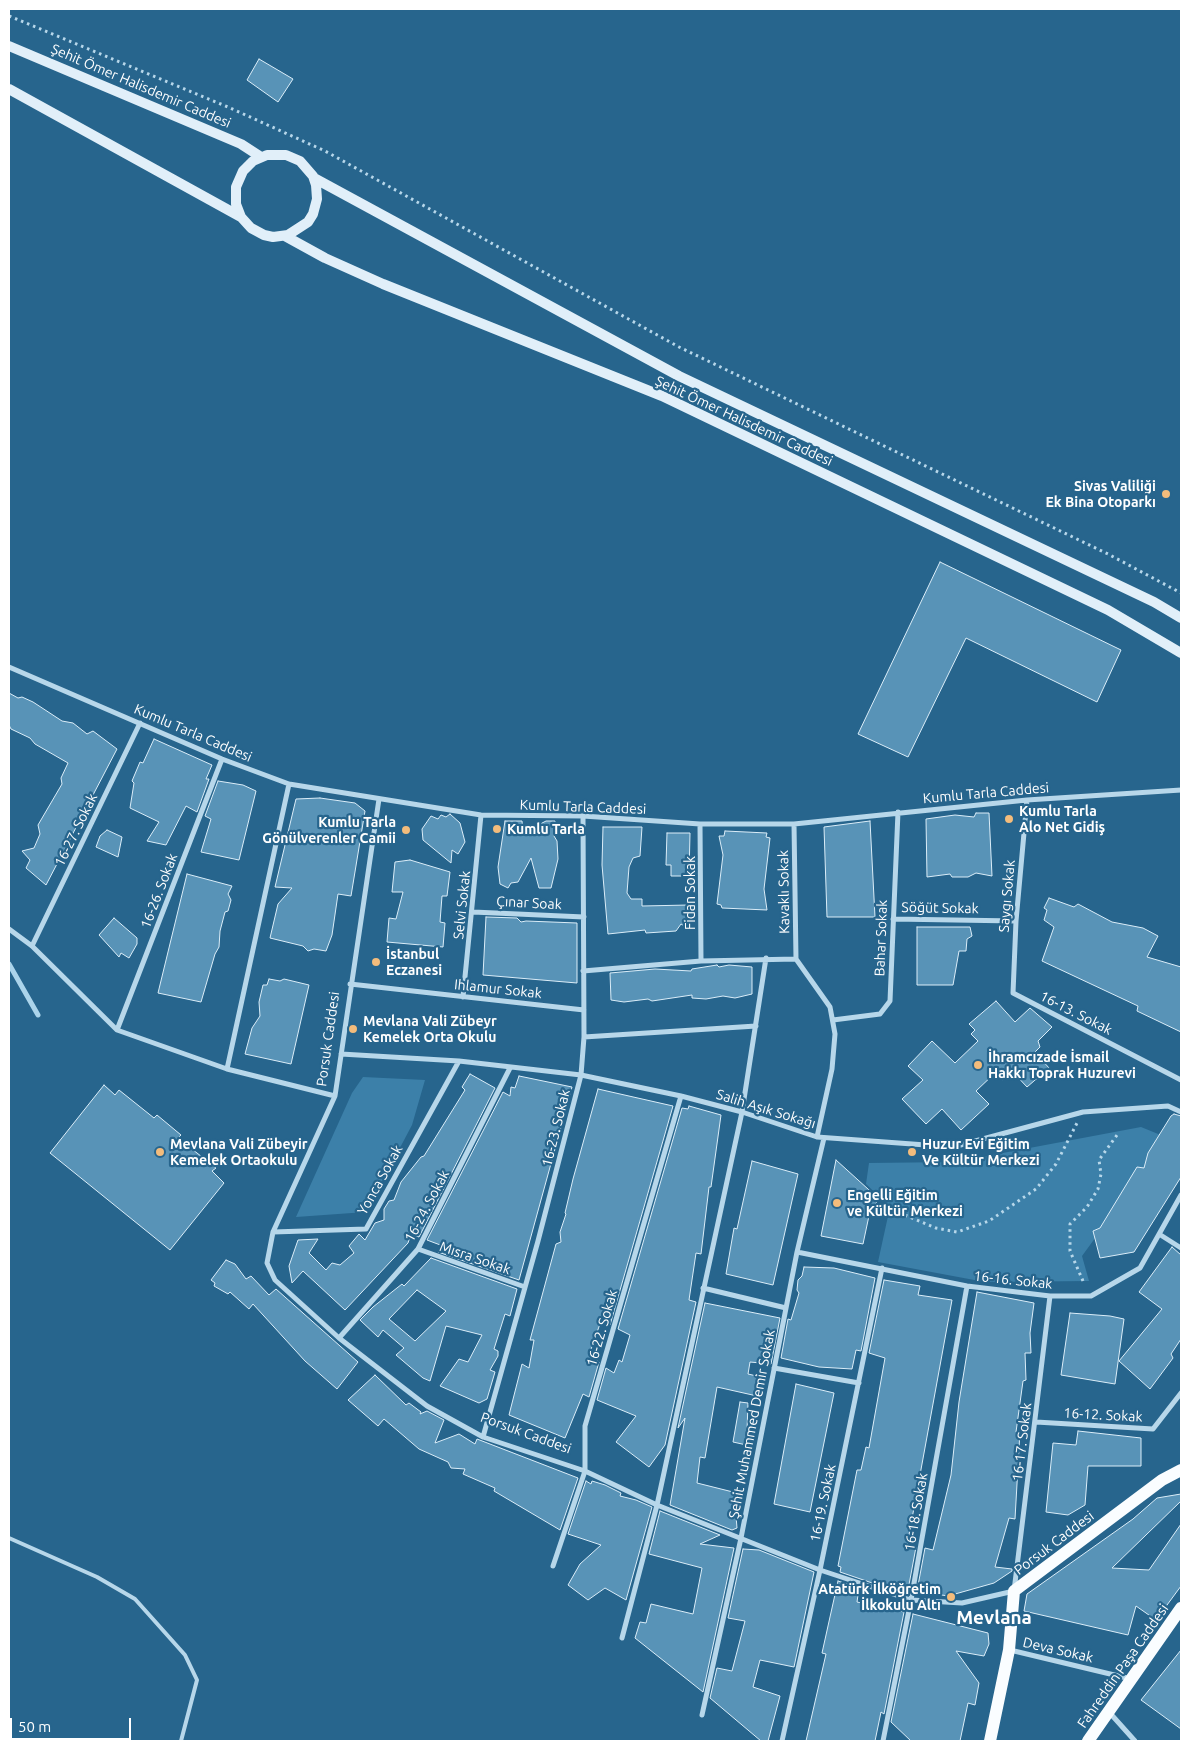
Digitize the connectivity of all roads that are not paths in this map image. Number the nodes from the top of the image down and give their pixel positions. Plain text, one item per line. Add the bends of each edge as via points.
1 (9, 46) edge
2 (9, 89) edge
3 (261, 157) junction
4 (314, 178) junction
5 (241, 217) junction
6 (285, 236) junction
7 (1181, 618) edge
8 (1181, 653) edge
9 (9, 667) edge
10 (140, 723) junction
11 (222, 759) junction
12 (289, 784) junction
13 (1181, 790) edge
14 (379, 799) junction
15 (1027, 800) junction
16 (898, 812) junction
17 (481, 815) junction
18 (583, 816) junction
19 (700, 824) junction
20 (794, 824) junction
21 (473, 912) junction
22 (584, 917) junction
23 (893, 918) junction
24 (1016, 921) junction
25 (9, 929) edge
26 (32, 946) junction
27 (766, 958) junction
28 (796, 959) junction
29 (701, 961) junction
30 (583, 971) junction
31 (350, 984) junction
32 (1014, 993) joint
33 (463, 997) junction
34 (584, 1010) junction
35 (833, 1020) junction
36 (756, 1026) junction
37 (118, 1030) junction
38 (584, 1037) junction
39 (341, 1054) junction
40 (458, 1061) junction
41 (510, 1068) junction
42 (227, 1070) junction
43 (581, 1075) junction
44 (1181, 1080) edge
45 (335, 1096) junction
46 (681, 1096) junction
47 (742, 1112) junction
48 (1181, 1112) edge
49 (817, 1137) junction
50 (824, 1138) junction
51 (1181, 1195) edge
52 (273, 1232) junction
53 (1159, 1234) junction
54 (1181, 1248) edge
55 (418, 1249) junction
56 (797, 1252) junction
57 (882, 1268) junction
58 (967, 1286) junction
59 (525, 1287) junction
60 (703, 1288) junction
61 (1050, 1296) junction
62 (786, 1308) junction
63 (339, 1338) junction
64 (774, 1368) junction
65 (859, 1383) junction
66 (1181, 1393) edge
67 (1036, 1422) junction
68 (483, 1437) junction
69 (1181, 1470) edge
70 (585, 1471) junction
71 (1162, 1480) junction
72 (1181, 1480) edge
73 (657, 1505) junction
74 (9, 1538) edge
75 (741, 1538) junction
76 (553, 1566) dead end
77 (820, 1570) junction
78 (1014, 1591) junction
79 (911, 1600) junction
80 (1181, 1608) edge
81 (622, 1638) dead end
82 (1009, 1650) junction
83 (1131, 1679) junction
84 (1108, 1710) junction
85 (702, 1715) dead end
86 (181, 1741) edge
87 (782, 1741) edge
88 (883, 1741) edge
89 (990, 1741) edge
90 (1088, 1741) edge
91 (1135, 1741) edge

1 - 3 main road, Şehit Ömer Halisdemir Caddesi via 241,144
2 - 5 main road
3 - 4 main road via 291,156 304,164
3 - 5 main road via 243,171 236,187 236,204
4 - 6 main road via 318,194 313,214 301,228
4 - 7 main road, Şehit Ömer Halisdemir Caddesi via 679,376 1154,602
5 - 6 main road via 259,233
6 - 8 main road, Şehit Ömer Halisdemir Caddesi via 383,284 662,396 1108,610
9 - 10 street, Kumlu Tarla Caddesi
10 - 11 street, Kumlu Tarla Caddesi
10 - 26 street, 16-27. Sokak
11 - 12 street, Kumlu Tarla Caddesi
11 - 37 street, 16-26. Sokak
12 - 14 street, Kumlu Tarla Caddesi
12 - 42 street
13 - 15 street, Kumlu Tarla Caddesi
14 - 17 street, Kumlu Tarla Caddesi
14 - 31 street, Porsuk Caddesi
15 - 16 street, Kumlu Tarla Caddesi
15 - 24 street, Saygı Sokak
16 - 20 street, Kumlu Tarla Caddesi
16 - 23 street, Bahar Sokak
17 - 18 street, Kumlu Tarla Caddesi
17 - 21 street, Selvi Sokak
18 - 19 street, Kumlu Tarla Caddesi
18 - 22 street, 16-23. Sokak
19 - 20 street, Kumlu Tarla Caddesi
19 - 29 street, Fidan Sokak
20 - 28 street, Kavaklı Sokak
21 - 22 street, Çınar Soak
21 - 33 street, Selvi Sokak
22 - 30 street, 16-23. Sokak
23 - 24 street, Söğüt Sokak
23 - 35 street, Bahar Sokak via 890,1002 880,1014
24 - 32 street, Saygı Sokak
25 - 26 street
26 - 37 street
27 - 28 street
27 - 29 street
27 - 36 street
28 - 35 street via 830,1007
29 - 30 street
30 - 34 street, 16-23. Sokak
31 - 33 street, Ihlamur Sokak
31 - 39 street, Porsuk Caddesi
32 - 44 street, 16-13. Sokak
33 - 34 street, Ihlamur Sokak
34 - 38 street, 16-23. Sokak
35 - 49 street via 832,1069
36 - 38 street
36 - 47 street
37 - 42 street
38 - 43 street, 16-23. Sokak
39 - 40 street, Salih Aşık Sokağı
39 - 45 street, Porsuk Caddesi
40 - 41 street, Salih Aşık Sokağı
40 - 52 street, Yonca Sokak via 366,1228
41 - 43 street, Salih Aşık Sokağı
41 - 55 street, 16-24. Sokak
42 - 45 street
43 - 46 street, Salih Aşık Sokağı
43 - 59 street, 16-23. Sokak
45 - 52 street, Porsuk Caddesi
46 - 47 street, Salih Aşık Sokağı
46 - 70 street, 16-22. Sokak via 585,1426
47 - 49 street, Salih Aşık Sokağı
47 - 60 street
48 - 50 street, Salih Aşık Sokağı via 1168,1106 1083,1112 953,1147
49 - 50 street, Salih Aşık Sokağı
50 - 56 street, Şehit Muhammed Demir Sokak
51 - 53 street, 16-16. Sokak
52 - 63 street, Porsuk Caddesi via 267,1263 275,1280
53 - 54 street
53 - 61 street, 16-16. Sokak via 1140,1268 1091,1296
55 - 59 street, Mısra Sokak
55 - 63 street, 16-24. Sokak
56 - 57 street, 16-16. Sokak
56 - 62 street, Şehit Muhammed Demir Sokak
57 - 58 street, 16-16. Sokak
57 - 65 street, 16-19. Sokak
58 - 61 street, 16-16. Sokak
58 - 79 street, 16-18. Sokak
59 - 68 street, 16-23. Sokak
60 - 62 street
60 - 73 street
61 - 67 street, 16-17. Sokak
62 - 64 street, Şehit Muhammed Demir Sokak
63 - 68 street, Porsuk Caddesi via 427,1406
64 - 65 street
64 - 75 street, Şehit Muhammed Demir Sokak
65 - 77 street, 16-19. Sokak
66 - 67 street, 16-12. Sokak via 1153,1429
67 - 78 street, 16-17. Sokak
68 - 70 street, Porsuk Caddesi
69 - 71 main road, Porsuk Caddesi
70 - 73 street, Porsuk Caddesi
70 - 76 street, 16-22. Sokak
71 - 72 main road
71 - 78 main road, Porsuk Caddesi
73 - 75 street, Porsuk Caddesi
73 - 81 street
74 - 86 lane via 97,1577 135,1599 185,1654 197,1680
75 - 77 street, Porsuk Caddesi
75 - 85 street, Şehit Muhammed Demir Sokak
77 - 79 street, Porsuk Caddesi
77 - 87 street, 16-19. Sokak
78 - 79 street, Porsuk Caddesi via 962,1604
78 - 82 main road
79 - 88 street, 16-18. Sokak
80 - 83 main road, Fahreddin Paşa Caddesi
82 - 83 street, Deva Sokak
82 - 89 main road
83 - 84 main road, Fahreddin Paşa Caddesi
84 - 90 main road, Fahreddin Paşa Caddesi
84 - 91 street

